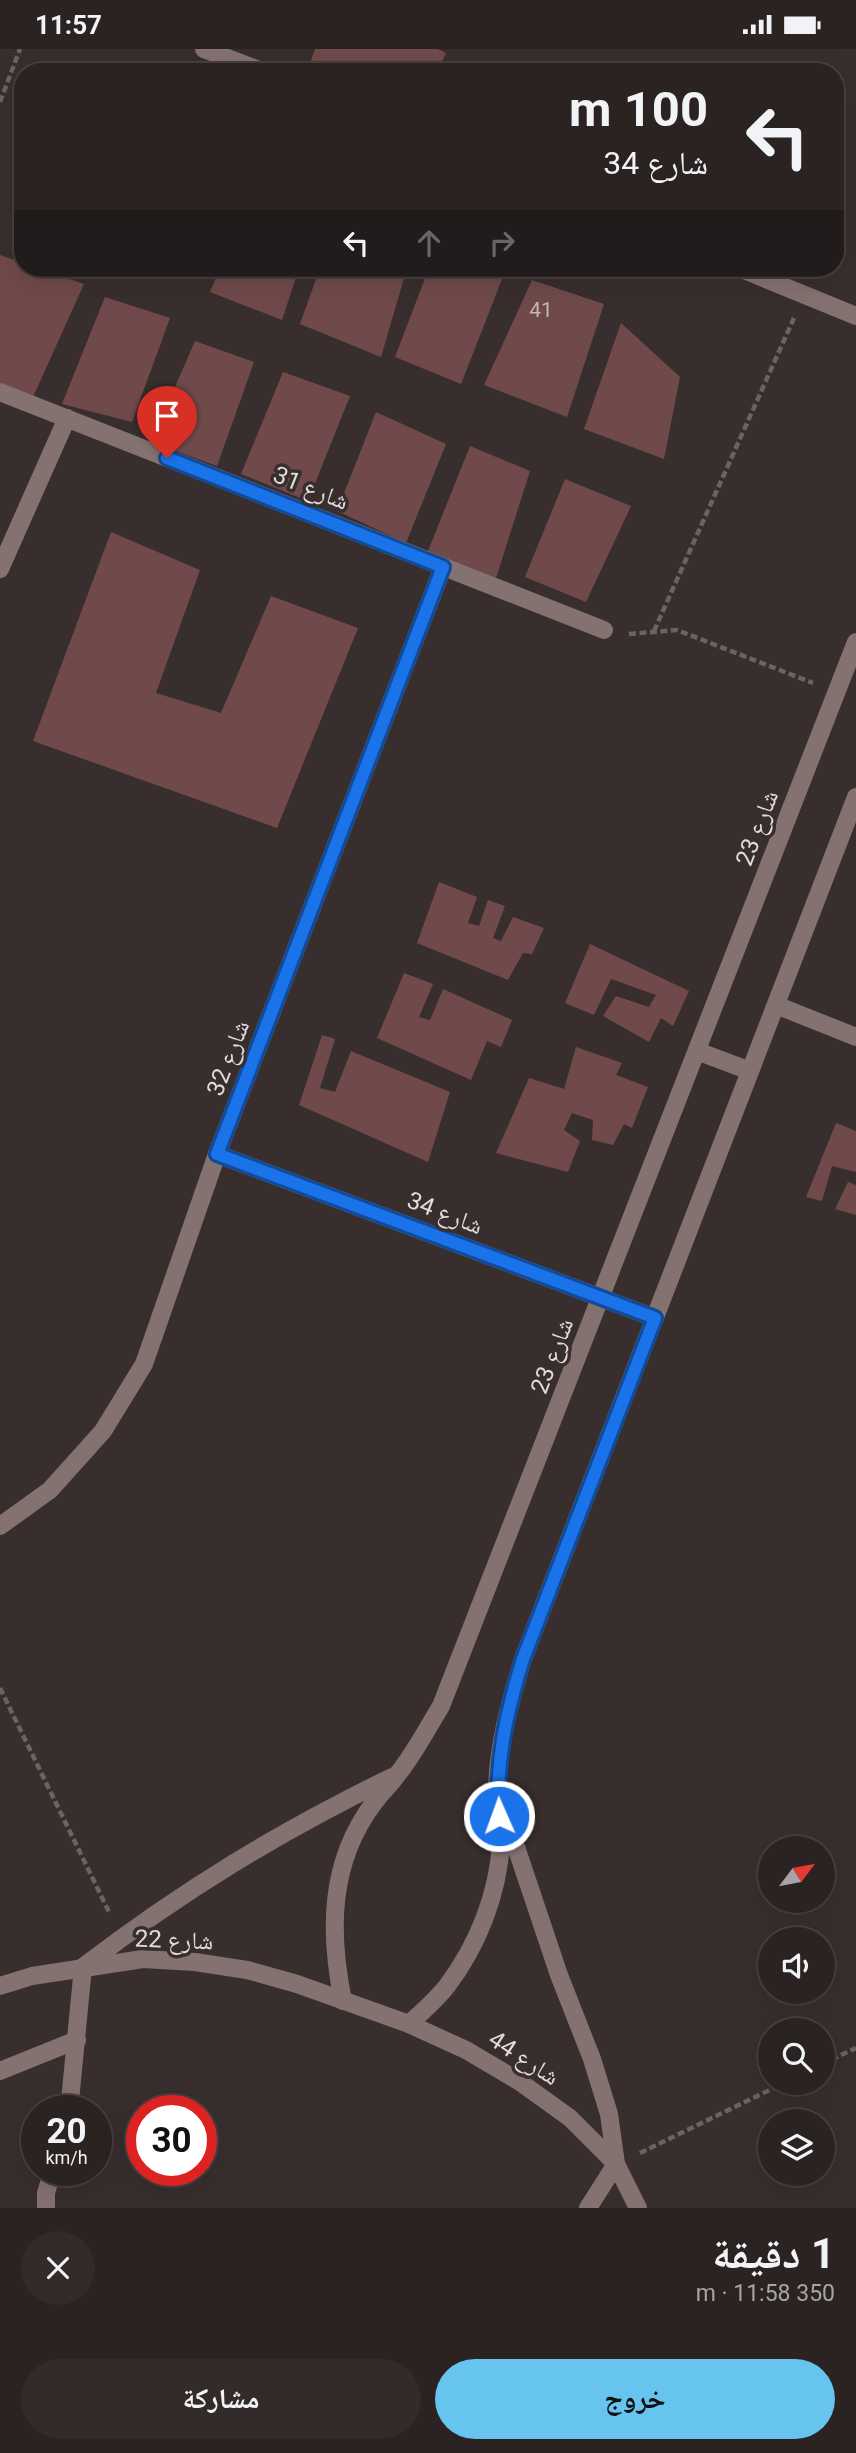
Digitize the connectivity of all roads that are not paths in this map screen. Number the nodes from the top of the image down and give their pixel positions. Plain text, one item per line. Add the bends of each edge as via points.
1 (204, 49) edge
2 (232, 53) edge
3 (249, 63) edge
4 (760, 277) edge
5 (856, 316) edge
6 (0, 392) edge
7 (67, 418) junction
8 (443, 567) junction
9 (0, 569) edge
10 (604, 630) road end
11 (856, 642) edge
12 (856, 797) edge
13 (776, 1005) junction
14 (856, 1037) edge
15 (697, 1051) junction
16 (750, 1071) junction
17 (217, 1154) junction
18 (600, 1298) junction
19 (655, 1318) junction
20 (0, 1526) edge
21 (398, 1774) junction
22 (497, 1790) junction
23 (83, 1967) junction
24 (0, 1986) edge
25 (343, 2001) junction
26 (409, 2024) junction
27 (77, 2039) junction
28 (0, 2071) edge
29 (71, 2095) edge
30 (616, 2164) junction
31 (48, 2186) edge
32 (46, 2208) edge
33 (588, 2208) edge
34 (638, 2208) edge

1 - 2 street
2 - 3 street
4 - 5 street
6 - 7 street, شارع 31
7 - 8 street, شارع 31
7 - 9 street
8 - 10 street, شارع 31
8 - 17 street, شارع 32
11 - 15 street, شارع 23
12 - 13 street
13 - 14 street
13 - 16 street
15 - 16 street
15 - 18 street, شارع 23
16 - 19 street
17 - 18 street, شارع 34
17 - 20 street, شارع 32 via 144,1364 103,1431 50,1490
18 - 19 street, شارع 34
18 - 21 street, شارع 23 via 441,1706
19 - 22 street via 523,1659 510,1702
21 - 23 street via 250,1851
21 - 25 street, شارع 23 via 372,1805 352,1841 339,1881 333,1922
22 - 26 street via 501,1843 489,1906 475,1943 446,1987
22 - 30 street via 559,1975 593,2059 609,2114
23 - 24 street, شارع 22
23 - 25 street, شارع 22 via 144,1959 195,1962 247,1970
23 - 27 street
25 - 26 street, شارع 44
26 - 30 street, شارع 44 via 520,2082 570,2118
27 - 28 street
27 - 29 street
30 - 33 street
30 - 34 street, شارع 44
31 - 32 street

